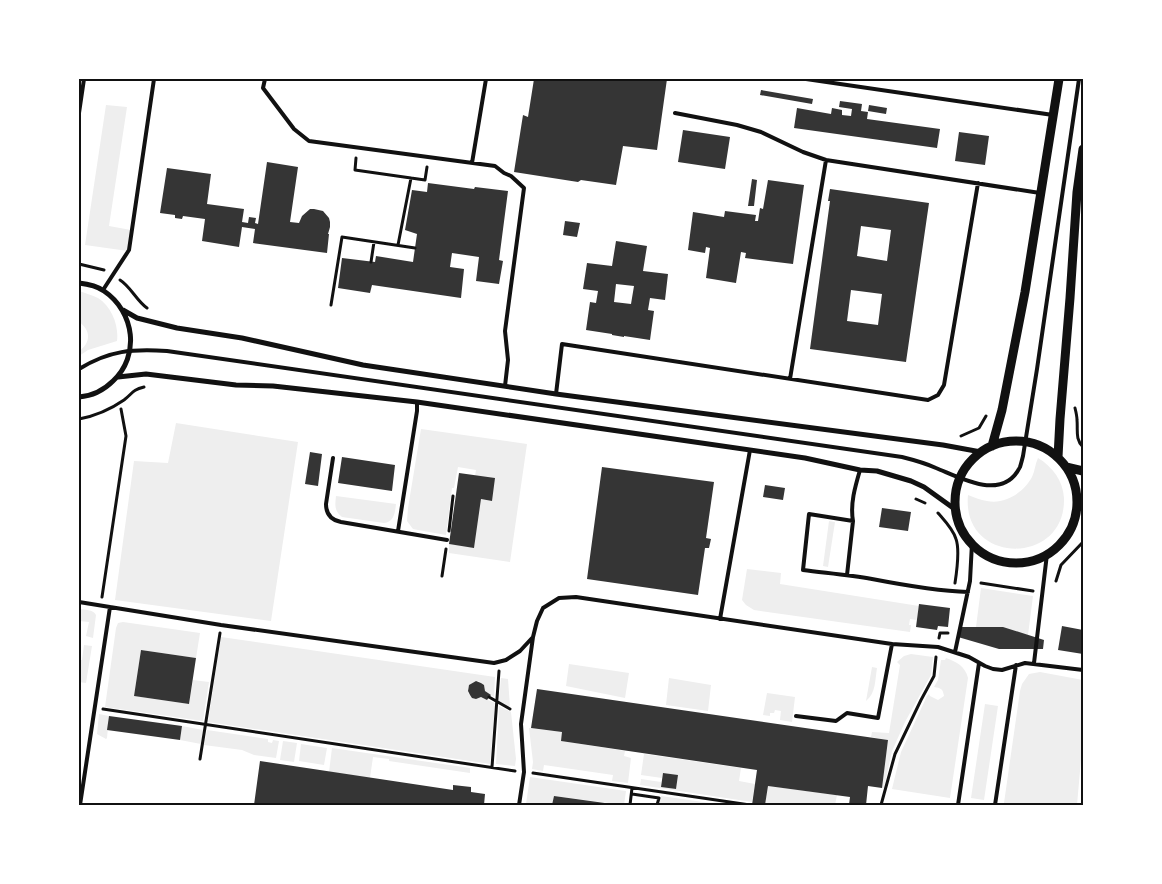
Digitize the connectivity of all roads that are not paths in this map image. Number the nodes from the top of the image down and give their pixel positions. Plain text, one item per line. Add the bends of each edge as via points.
1 (84, 79) edge
2 (154, 79) edge
3 (264, 79) edge
4 (486, 79) edge
5 (806, 79) edge
6 (1059, 79) edge
7 (1079, 79) edge
8 (79, 113) edge
9 (675, 113) dead end
10 (1053, 115) junction
11 (1083, 149) edge
12 (826, 160) junction
13 (472, 163) junction
14 (978, 183) junction
15 (1041, 193) junction
16 (79, 283) edge
17 (103, 290) junction
18 (123, 310) junction
19 (130, 350) junction
20 (79, 369) edge
21 (118, 377) junction
22 (790, 379) junction
23 (505, 386) junction
24 (556, 394) junction
25 (80, 398) edge
26 (417, 402) junction
27 (1025, 442) junction
28 (992, 446) junction
29 (750, 450) junction
30 (981, 452) junction
31 (1058, 457) junction
32 (333, 458) dead end
33 (1066, 467) junction
34 (860, 470) junction
35 (1083, 471) edge
36 (960, 478) junction
37 (956, 510) junction
38 (1083, 516) edge
39 (853, 521) junction
40 (1074, 523) junction
41 (398, 532) junction
42 (447, 540) dead end
43 (972, 544) junction
44 (1046, 554) junction
45 (847, 575) junction
46 (968, 592) junction
47 (79, 602) edge
48 (110, 606) junction
49 (720, 618) junction
50 (533, 637) junction
51 (892, 644) junction
52 (955, 652) junction
53 (979, 663) junction
54 (1034, 663) junction
55 (1016, 665) junction
56 (1083, 670) edge
57 (796, 716) dead end
58 (80, 805) edge
59 (519, 805) edge
60 (958, 805) edge
61 (995, 805) edge

1 - 8 lane
2 - 17 lane via 129,250
3 - 13 lane via 263,88 294,129 309,141
4 - 13 lane
5 - 10 lane
6 - 10 street
7 - 27 lane
9 - 12 lane via 761,132
10 - 15 street
11 - 31 street via 1077,192
12 - 14 lane
12 - 22 lane
13 - 23 lane via 495,166 524,188 505,331 508,360
14 - 15 lane
14 - 22 lane via 944,385 938,395 928,400
15 - 28 street via 1004,401
16 - 17 street
17 - 18 street
18 - 19 street via 129,323
18 - 23 street via 136,318 176,328 242,338 363,366
19 - 20 lane via 116,352
19 - 21 street
19 - 36 lane via 168,351 902,457
21 - 25 street via 95,394
21 - 26 street via 146,374
22 - 24 lane via 562,344
23 - 24 street
24 - 30 street
26 - 29 street
26 - 41 lane
27 - 28 street via 1008,441
27 - 31 street via 1043,447
27 - 36 lane via 1019,468 1001,484 989,486
28 - 30 street
29 - 34 street
29 - 49 lane
30 - 36 street via 968,464
31 - 33 street
32 - 41 lane via 326,504 329,515 336,521
33 - 35 street
33 - 40 street via 1074,482 1077,498
34 - 37 street via 877,471 911,481
34 - 39 lane via 854,489
36 - 37 street
37 - 43 street via 960,525
38 - 40 street
39 - 45 lane
39 - 45 lane via 809,514 803,570
40 - 44 street via 1060,544
41 - 42 lane
43 - 44 street via 995,559 1013,562 1030,561
43 - 46 lane
44 - 54 lane
45 - 46 lane
46 - 52 lane
47 - 48 lane
48 - 50 lane via 494,663 520,651
48 - 58 lane
49 - 50 lane via 576,597 559,598 543,608
49 - 51 lane
50 - 59 lane via 521,724 524,772
51 - 52 lane via 938,647
51 - 57 lane via 878,718 847,713 836,721
52 - 53 lane
53 - 55 lane via 1002,670
53 - 60 lane
54 - 55 lane
54 - 56 lane
55 - 61 lane

